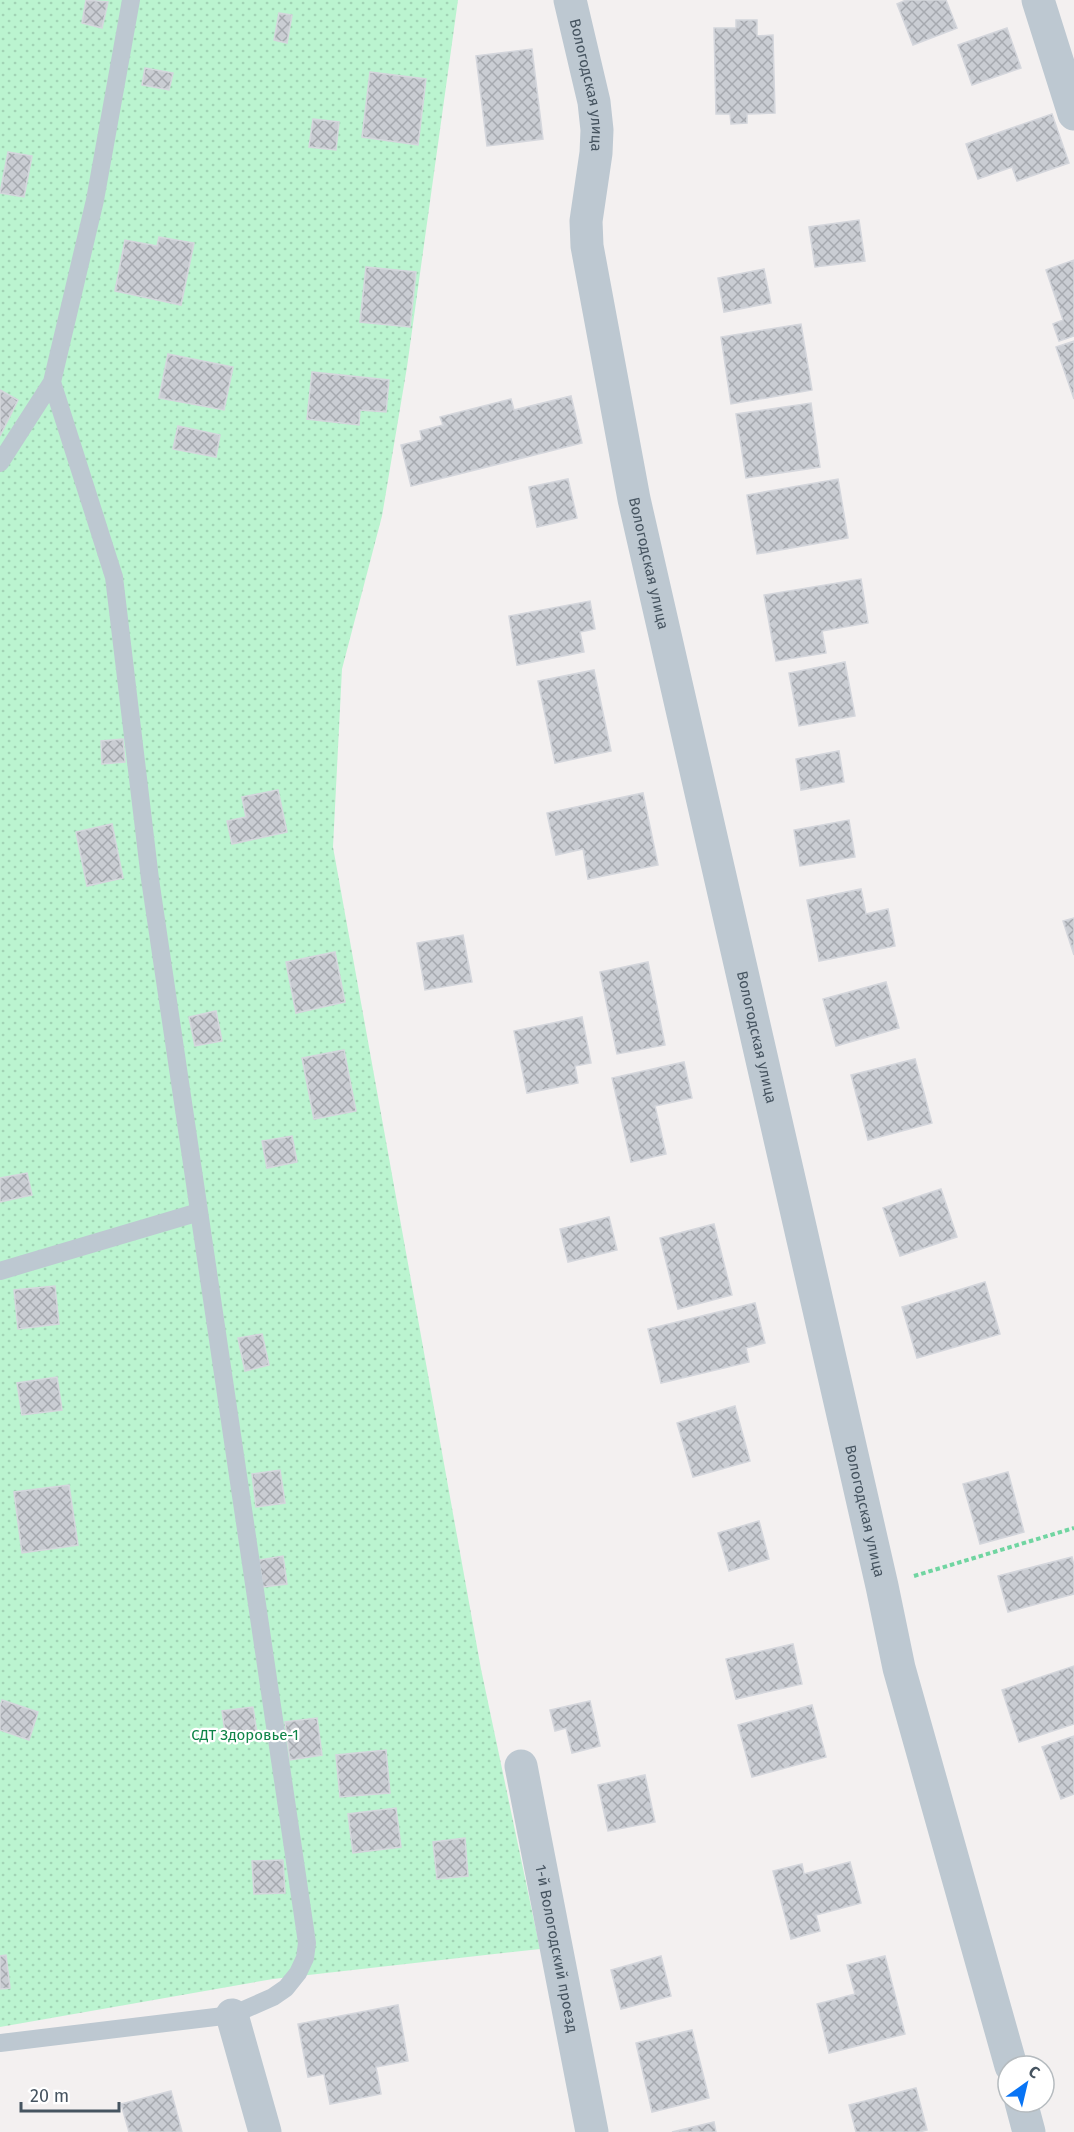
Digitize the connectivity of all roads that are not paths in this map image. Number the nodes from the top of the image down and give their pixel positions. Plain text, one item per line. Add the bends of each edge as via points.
1 (131, 0) edge
2 (570, 0) edge
3 (1038, 0) edge
4 (1074, 114) edge
5 (52, 381) junction
6 (0, 463) edge
7 (199, 1212) junction
8 (0, 1271) edge
9 (521, 1766) dead end
10 (232, 2014) junction
11 (0, 2043) edge
12 (1008, 2054) edge
13 (1024, 2114) edge
14 (265, 2132) edge
15 (592, 2132) edge
16 (1029, 2132) edge

1 - 5 lane via 95,200
2 - 12 street, Вологодская улица via 597,130 586,221 587,246 634,499 899,1668
3 - 4 street
5 - 6 lane
5 - 7 lane via 114,577 150,879
7 - 8 lane
7 - 10 lane via 307,1943 302,1966 286,1988
9 - 15 street, 1-й Вологодский проезд
10 - 11 lane
10 - 14 street
13 - 16 street

